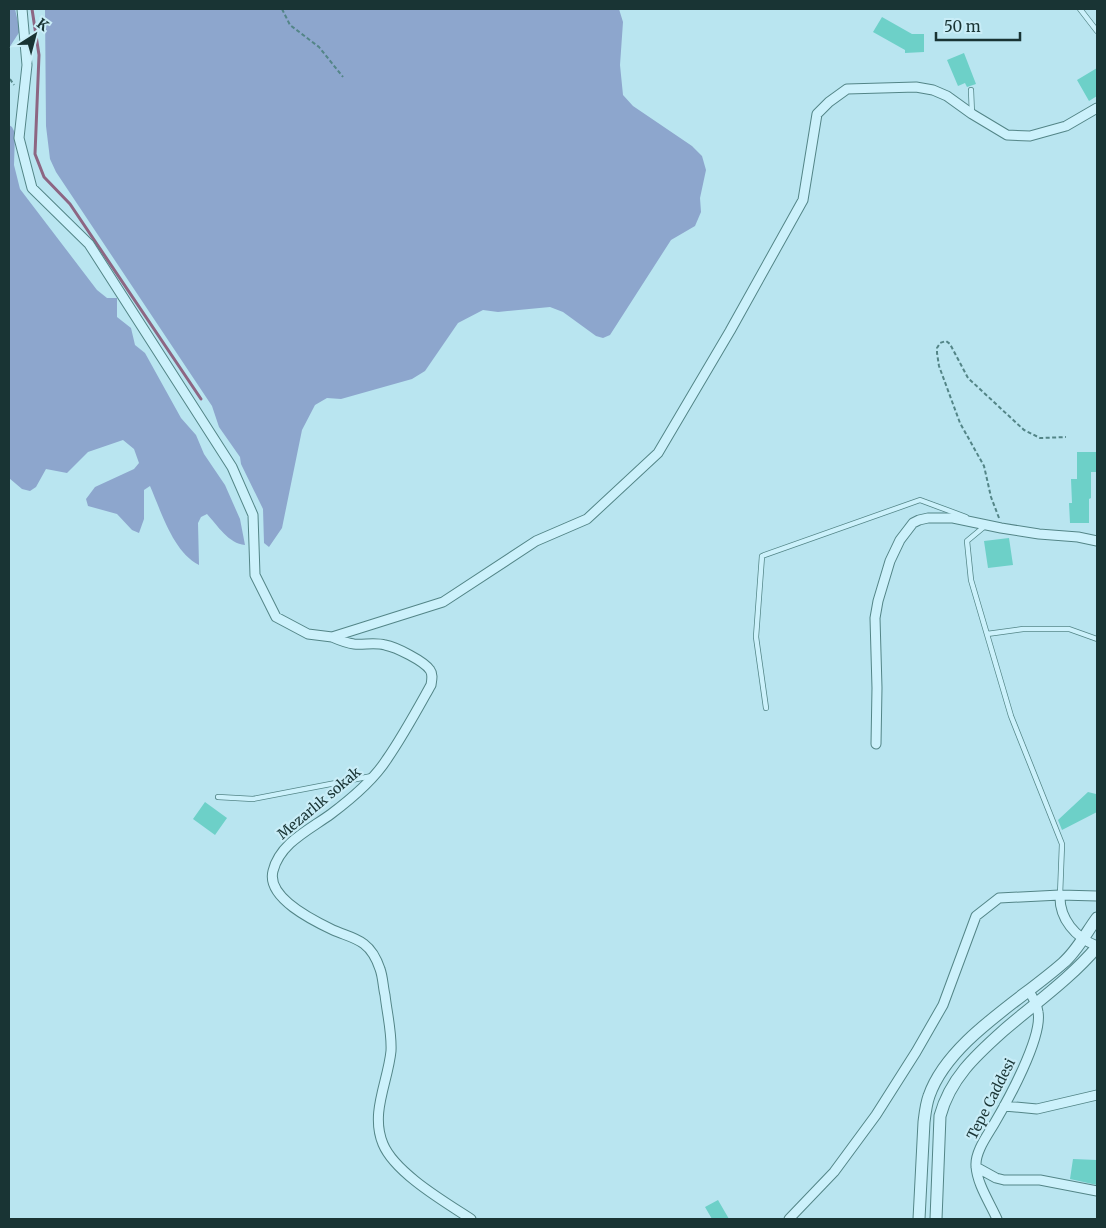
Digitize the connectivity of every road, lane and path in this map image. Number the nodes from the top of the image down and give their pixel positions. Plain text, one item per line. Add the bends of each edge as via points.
1 (22, 9) edge
2 (282, 9) edge
3 (1080, 9) edge
4 (1097, 31) edge
5 (343, 77) dead end
6 (971, 90) dead end
7 (1097, 108) edge
8 (972, 114) junction
9 (1066, 437) dead end
10 (986, 524) junction
11 (1001, 528) junction
12 (1097, 541) edge
13 (987, 634) junction
14 (332, 637) junction
15 (1097, 640) edge
16 (766, 708) dead end
17 (876, 744) dead end
18 (374, 776) junction
19 (218, 797) dead end
20 (1060, 895) junction
21 (1097, 896) edge
22 (1097, 918) edge
23 (1082, 939) junction
24 (1097, 947) edge
25 (1029, 991) junction
26 (1036, 1003) junction
27 (1097, 1095) edge
28 (1004, 1106) junction
29 (976, 1167) junction
30 (1097, 1190) edge
31 (470, 1219) edge
32 (789, 1219) edge
33 (918, 1219) edge
34 (936, 1219) edge
35 (997, 1219) edge

1 - 14 street via 27,65 19,138 32,188 89,244 232,467 253,515 254,575 276,617 308,634
2 - 5 path via 290,25 319,47
3 - 4 lane
6 - 8 lane
7 - 8 street via 1066,126 1030,136 1007,135
8 - 14 street via 947,96 916,87 848,88 829,102 817,114 804,200 658,453 587,519 536,541 443,602
9 - 11 path via 1040,438 1024,430 968,378 950,344 946,341 940,343 937,353 940,366 960,423 984,466
10 - 11 street
10 - 13 lane via 967,541 972,580
10 - 16 lane via 920,500 762,556 756,637
10 - 17 street via 953,518 919,520 900,540 882,585 875,618
11 - 12 street
13 - 15 lane via 1024,629 1069,629
13 - 20 lane via 1011,716 1062,844
14 - 18 street, Mezarlık sokak via 355,644 384,644 431,670 431,685 387,760
18 - 19 lane via 253,799
18 - 31 street, Mezarlık sokak via 330,815 285,848 276,861 273,884 289,904 323,925 353,937 374,956 381,971 391,1049 378,1110 383,1145 411,1177
20 - 21 street
20 - 23 street via 1065,919
20 - 32 street via 999,898 976,916 943,1005 916,1052 876,1115 834,1172
22 - 23 street
23 - 24 street
23 - 25 street via 1064,963
24 - 26 street
25 - 26 street, Tepe Caddesi
25 - 33 street via 965,1043 934,1085 924,1122
26 - 28 street, Tepe Caddesi via 1038,1027 1021,1075
26 - 34 street via 976,1055 949,1092 940,1116
27 - 28 street via 1037,1109
28 - 29 street, Tepe Caddesi via 981,1148
29 - 30 street via 1004,1180 1040,1180
29 - 35 street

